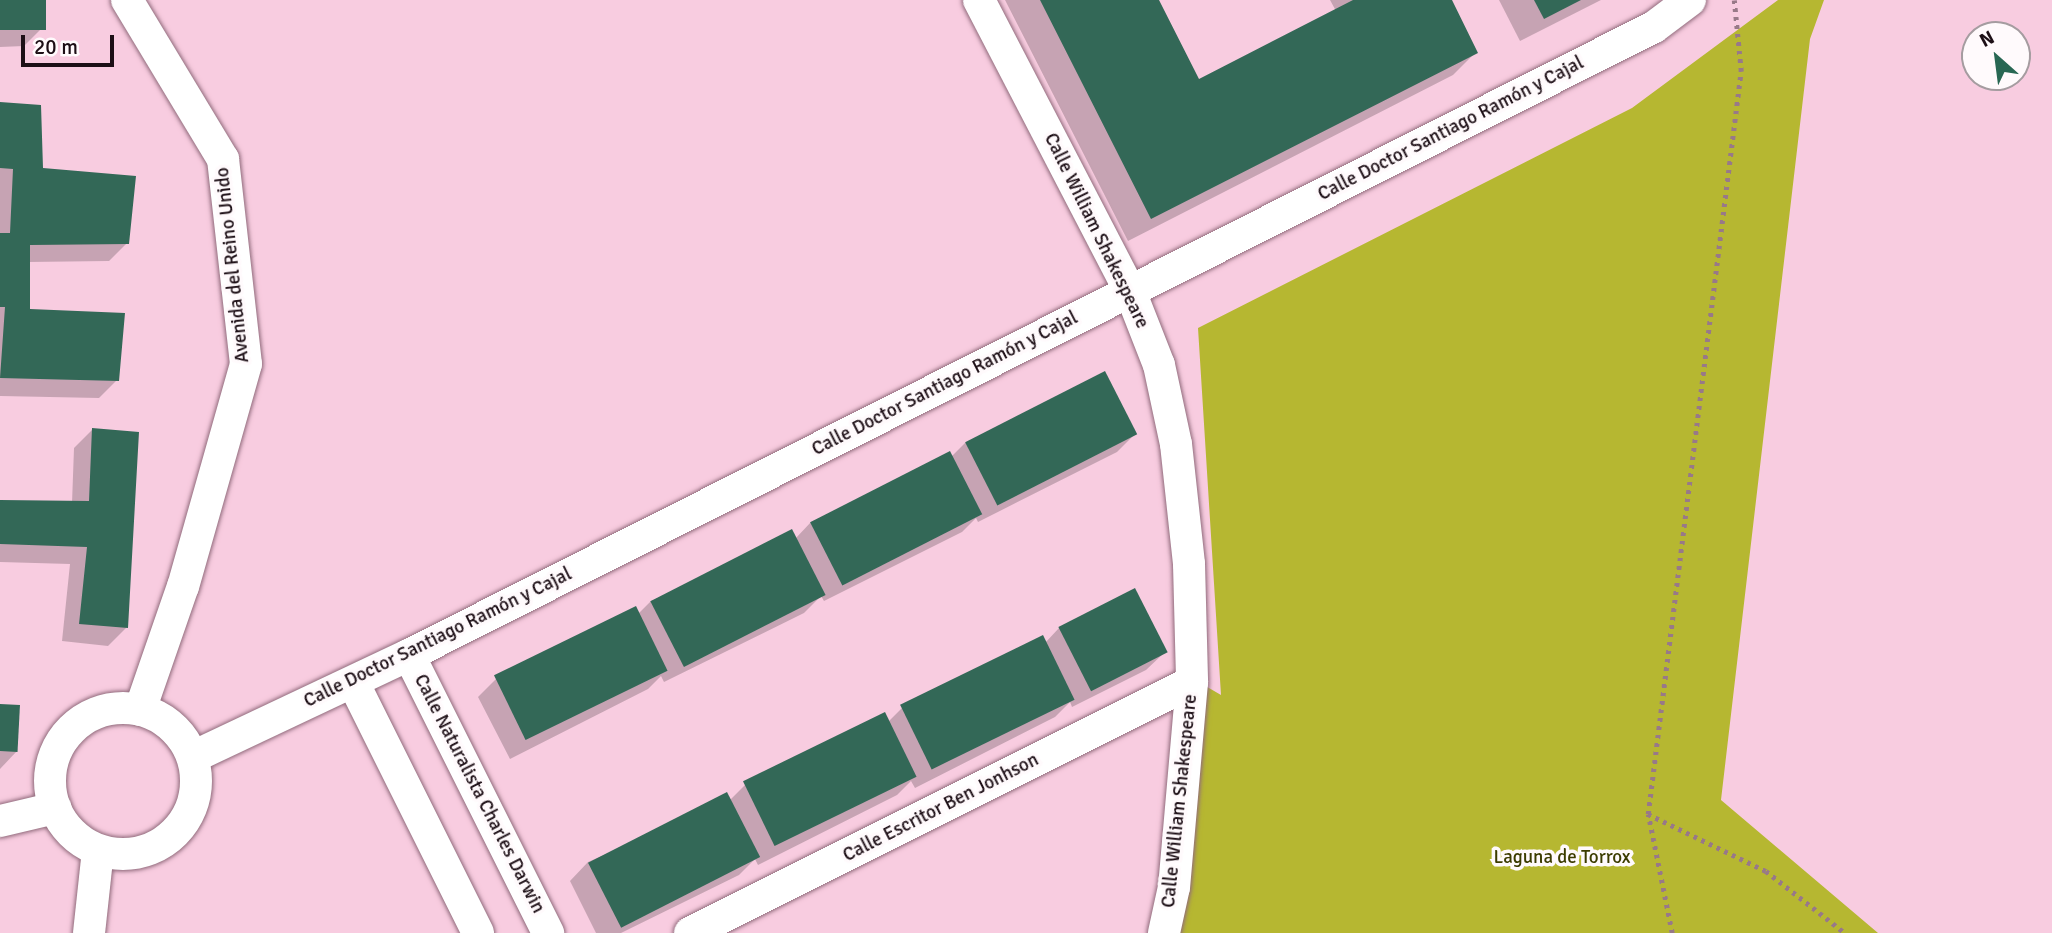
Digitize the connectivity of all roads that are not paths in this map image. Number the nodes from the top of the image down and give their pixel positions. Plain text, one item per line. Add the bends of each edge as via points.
1 (127, 0) edge
2 (979, 0) edge
3 (1690, 0) edge
4 (1130, 291) junction
5 (410, 655) junction
6 (353, 682) junction
7 (1192, 682) junction
8 (140, 710) junction
9 (192, 757) junction
10 (55, 808) junction
11 (0, 821) edge
12 (98, 850) junction
13 (89, 933) edge
14 (478, 933) edge
15 (548, 933) edge
16 (690, 933) edge
17 (1164, 933) edge

1 - 8 street, Avenida del Reino Unido via 223,159 246,364 183,586
2 - 4 street, Calle William Shakespeare
3 - 4 street, Calle Doctor Santiago Ramón y Cajal via 1654,27
4 - 5 street, Calle Doctor Santiago Ramón y Cajal
4 - 7 street, Calle William Shakespeare via 1159,365 1176,444 1189,564
5 - 6 street, Calle Doctor Santiago Ramón y Cajal
5 - 15 street, Calle Naturalista Charles Darwin
6 - 9 street, Calle Doctor Santiago Ramón y Cajal
6 - 14 street
7 - 16 street, Calle Escritor Ben Jonhson
7 - 17 street, Calle William Shakespeare via 1174,887
8 - 9 street via 172,727
8 - 10 street via 117,708 95,713 68,734 51,763
9 - 12 street via 197,780 193,803 174,833 144,852 121,855
10 - 11 street
10 - 12 street via 79,841
12 - 13 street

